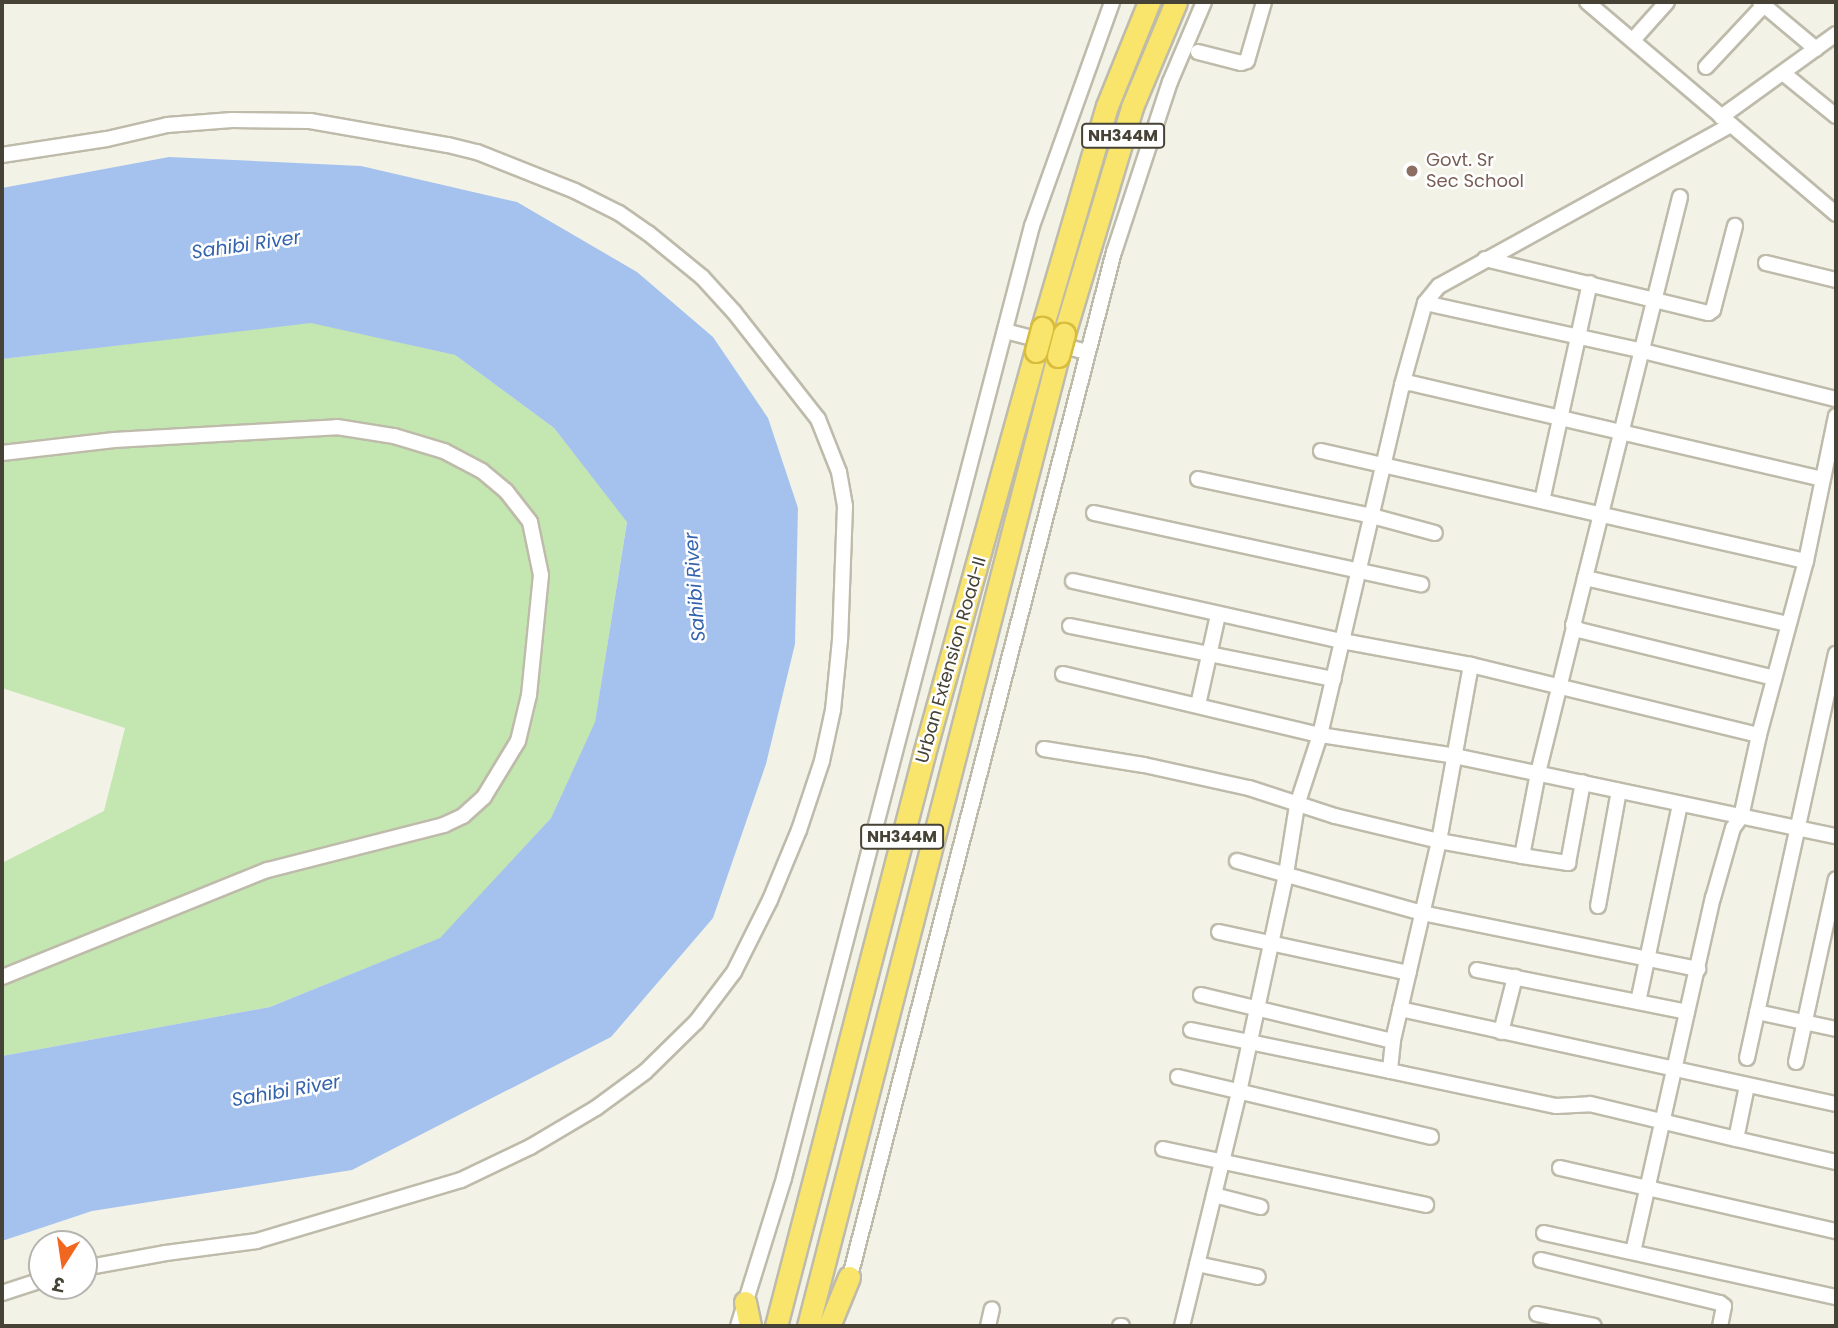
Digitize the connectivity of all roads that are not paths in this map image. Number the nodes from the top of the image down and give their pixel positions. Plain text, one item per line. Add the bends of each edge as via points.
1 (1112, 2) edge
2 (1149, 2) edge
3 (1175, 2) edge
4 (1204, 2) edge
5 (1265, 2) edge
6 (1587, 2) edge
7 (1667, 2) edge
8 (1762, 3) edge
9 (1836, 34) edge
10 (1633, 40) junction
11 (1816, 49) junction
12 (1198, 52) dead end
13 (1706, 67) dead end
14 (1783, 73) junction
15 (1836, 116) edge
16 (1726, 121) junction
17 (2, 156) edge
18 (1680, 197) dead end
19 (1836, 214) edge
20 (1735, 226) dead end
21 (1485, 259) junction
22 (1766, 263) dead end
23 (1836, 280) edge
24 (1590, 284) junction
25 (1655, 298) junction
26 (1425, 303) junction
27 (1005, 331) junction
28 (1579, 337) junction
29 (1639, 350) junction
30 (1087, 352) junction
31 (1402, 385) junction
32 (1836, 399) edge
33 (1836, 416) edge
34 (1560, 419) junction
35 (1620, 434) junction
36 (1321, 451) dead end
37 (2, 453) edge
38 (1384, 464) junction
39 (1198, 479) dead end
40 (1821, 479) junction
41 (1542, 502) junction
42 (1094, 513) dead end
43 (1600, 515) junction
44 (1372, 516) junction
45 (1435, 533) dead end
46 (1806, 561) junction
47 (1359, 572) junction
48 (1585, 578) junction
49 (1073, 581) dead end
50 (1421, 584) dead end
51 (1218, 615) junction
52 (1788, 624) junction
53 (1070, 626) dead end
54 (1574, 627) junction
55 (1342, 641) junction
56 (1209, 654) junction
57 (1836, 655) edge
58 (1471, 665) junction
59 (1063, 674) dead end
60 (1774, 678) junction
61 (1334, 679) junction
62 (1559, 687) junction
63 (1198, 705) junction
64 (1320, 735) junction
65 (1759, 735) junction
66 (1044, 749) dead end
67 (1455, 756) junction
68 (1538, 773) junction
69 (1583, 782) junction
70 (1619, 791) junction
71 (1297, 805) junction
72 (1680, 805) junction
73 (1741, 817) junction
74 (1797, 828) junction
75 (1836, 836) edge
76 (1439, 841) junction
77 (1522, 856) junction
78 (1237, 861) dead end
79 (1286, 874) junction
80 (1836, 878) edge
81 (1598, 906) dead end
82 (1422, 912) junction
83 (1219, 932) dead end
84 (1270, 942) junction
85 (1648, 959) junction
86 (1698, 969) junction
87 (1477, 970) dead end
88 (1409, 973) junction
89 (2, 976) edge
90 (1515, 977) junction
91 (1201, 995) dead end
92 (1638, 1002) junction
93 (1256, 1008) junction
94 (1400, 1009) junction
95 (1687, 1012) junction
96 (1757, 1012) junction
97 (1805, 1023) junction
98 (1836, 1029) edge
99 (1191, 1030) dead end
100 (1501, 1032) junction
101 (1393, 1041) junction
102 (1250, 1042) junction
103 (1747, 1058) dead end
104 (1796, 1062) dead end
105 (1675, 1070) junction
106 (1391, 1071) junction
107 (1178, 1077) dead end
108 (1747, 1086) junction
109 (1239, 1091) junction
110 (1836, 1104) edge
111 (1661, 1122) junction
112 (1431, 1137) dead end
113 (1736, 1139) junction
114 (1163, 1149) dead end
115 (1222, 1162) junction
116 (1836, 1162) edge
117 (1560, 1168) dead end
118 (1646, 1187) junction
119 (1213, 1195) junction
120 (1426, 1205) dead end
121 (1260, 1207) dead end
122 (1836, 1231) edge
123 (1544, 1233) dead end
124 (1633, 1252) junction
125 (1541, 1260) dead end
126 (1197, 1264) junction
127 (98, 1265) edge
128 (849, 1277) junction
129 (1258, 1277) dead end
130 (28, 1285) edge
131 (2, 1293) edge
132 (1836, 1297) edge
133 (746, 1302) junction
134 (992, 1309) dead end
135 (1537, 1314) dead end
136 (738, 1326) edge
137 (750, 1326) edge
138 (776, 1326) edge
139 (808, 1326) edge
140 (829, 1326) edge
141 (839, 1326) edge
142 (988, 1326) edge
143 (1182, 1326) edge
144 (1594, 1326) edge
145 (1720, 1326) edge

1 - 27 street via 1032,226
2 - 138 highway, Urban Extension Road-II / NH344M, bridge via 1107,106 1060,261 924,754
3 - 139 highway, Urban Extension Road-II / NH344M, bridge via 1132,107 1080,274
4 - 30 street via 1170,82 1114,252
5 - 12 street via 1247,61
6 - 10 street
7 - 10 street
8 - 11 street
8 - 13 street
9 - 11 street
10 - 16 street
11 - 14 street
14 - 15 street
14 - 16 street
16 - 19 street
16 - 21 street
17 - 127 street via 167,125 310,121 477,152 575,191 648,233 702,277 734,313 818,419 839,472 845,506 840,639 822,761 770,900 734,972 696,1022 645,1072 596,1108 461,1180 257,1241
18 - 25 street
20 - 25 street via 1712,312
21 - 24 street
21 - 26 street via 1439,286
22 - 23 street
24 - 25 street
24 - 28 street
25 - 29 street
26 - 28 street
26 - 31 street
27 - 30 street
27 - 133 street via 784,1178
28 - 29 street
28 - 34 street
29 - 32 street
29 - 35 street
30 - 128 street
31 - 34 street
31 - 38 street
33 - 40 street
34 - 35 street
34 - 41 street
35 - 40 street
35 - 43 street
36 - 38 street
37 - 89 street via 114,440 337,427 394,436 444,452 482,471 506,491 530,522 541,575 529,695 518,741 484,797 463,816 267,870
38 - 41 street
38 - 44 street
39 - 44 street
40 - 46 street
41 - 43 street
42 - 47 street
43 - 46 street
43 - 48 street
44 - 45 street
44 - 47 street
46 - 52 street
47 - 50 street
47 - 55 street
48 - 52 street
48 - 54 street
49 - 51 street
51 - 55 street
51 - 56 street
52 - 60 street
53 - 56 street
54 - 60 street
54 - 62 street
55 - 58 street
55 - 61 street
56 - 61 street
56 - 63 street
57 - 74 street
58 - 62 street
58 - 67 street
59 - 63 street
60 - 65 street
61 - 64 street
62 - 65 street
62 - 68 street
63 - 64 street
64 - 67 street
64 - 71 street
65 - 73 street
66 - 71 street via 1249,788
67 - 68 street
67 - 76 street
68 - 69 street
68 - 77 street
69 - 70 street
69 - 77 street via 1568,863
70 - 72 street
70 - 81 street
71 - 76 street
71 - 79 street
72 - 73 street
72 - 85 street
73 - 74 street
73 - 86 street via 1732,828
74 - 75 street
74 - 96 street
76 - 77 street
76 - 82 street
78 - 79 street
79 - 82 street
79 - 84 street
80 - 97 street
82 - 85 street
82 - 88 street
83 - 84 street
84 - 88 street
84 - 93 street
85 - 86 street
85 - 92 street
86 - 95 street
87 - 90 street
88 - 94 street
90 - 92 street
90 - 100 street
91 - 93 street
92 - 95 street
93 - 101 street
93 - 102 street
94 - 100 street
94 - 101 street
95 - 105 street
96 - 97 street
96 - 103 street
97 - 98 street
97 - 104 street
99 - 102 street
100 - 105 street
101 - 106 street
102 - 106 street
102 - 109 street
105 - 108 street
105 - 111 street
106 - 111 street via 1556,1106 1590,1104
107 - 109 street
108 - 110 street
108 - 113 street
109 - 112 street
109 - 115 street
111 - 113 street
111 - 118 street
113 - 116 street
114 - 115 street
115 - 119 street
115 - 120 street
117 - 118 street
118 - 122 street
118 - 124 street
119 - 121 street
119 - 126 street
123 - 124 street
124 - 132 street
125 - 145 street via 1720,1303 1724,1306
126 - 129 street
126 - 143 street
128 - 140 highway
128 - 141 street
130 - 131 street
133 - 136 street
133 - 137 highway
134 - 142 street
135 - 144 street

